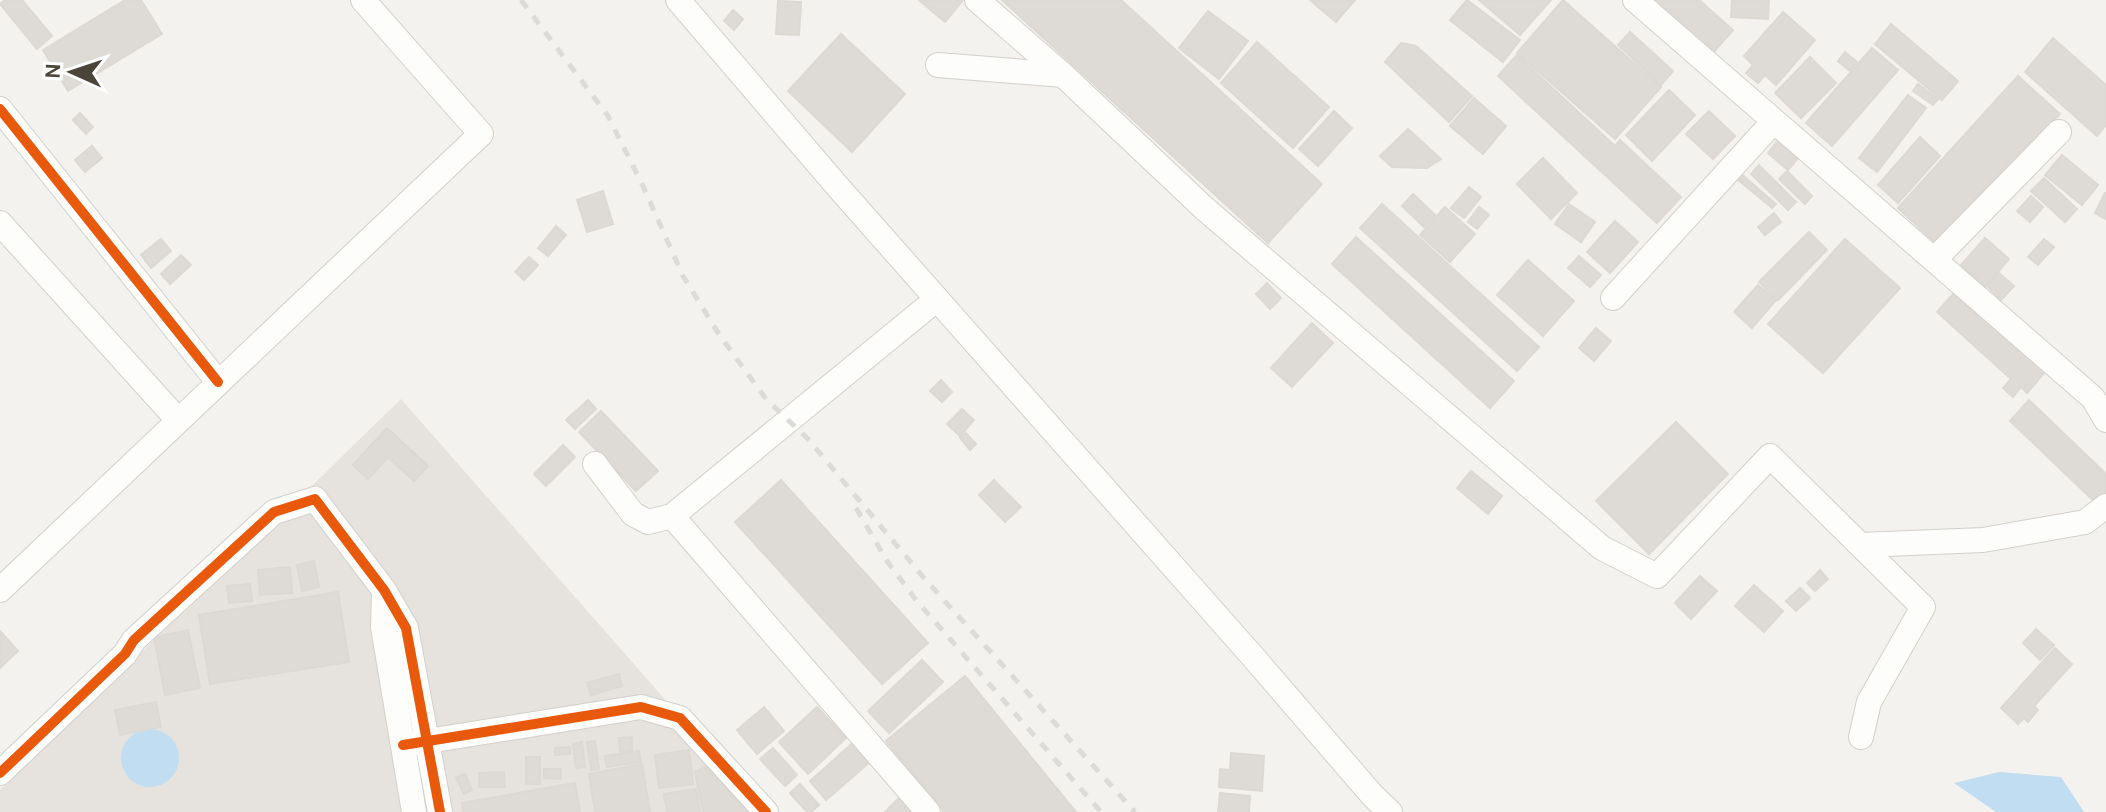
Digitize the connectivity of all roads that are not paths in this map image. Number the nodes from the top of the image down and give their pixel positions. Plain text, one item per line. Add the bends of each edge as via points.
1 (363, 0) edge
2 (678, 0) edge
3 (977, 0) edge
4 (1635, 0) edge
5 (938, 65) dead end
6 (1063, 75) junction
7 (0, 109) edge
8 (1774, 121) junction
9 (2059, 132) dead end
10 (0, 223) edge
11 (1935, 259) junction
12 (1613, 298) dead end
13 (937, 299) junction
14 (218, 382) junction
15 (178, 420) junction
16 (2106, 420) edge
17 (595, 464) dead end
18 (2106, 506) edge
19 (672, 516) junction
20 (1861, 545) junction
21 (0, 590) edge
22 (384, 590) junction
23 (1861, 737) dead end
24 (428, 740) junction
25 (403, 745) junction
26 (0, 773) edge
27 (414, 812) edge
28 (440, 812) edge
29 (766, 812) edge
30 (928, 812) edge
31 (1390, 812) edge

1 - 14 street via 481,134
2 - 13 street
3 - 6 street
4 - 8 street
5 - 6 street
6 - 20 street via 1205,209 1602,548 1657,576 1770,456
7 - 14 street
8 - 11 street
8 - 12 street
9 - 11 street
10 - 15 street
11 - 16 street via 2093,398
13 - 19 street
13 - 31 street
14 - 15 street
15 - 21 street
17 - 19 street via 633,514 648,522
18 - 20 street via 2085,522 1983,540
19 - 30 street
20 - 23 street via 1923,607 1869,702
22 - 24 street via 406,628
22 - 25 street via 383,627
22 - 26 street via 315,499 274,512
24 - 25 street
24 - 28 street
24 - 29 street via 641,707 680,718
25 - 27 street

